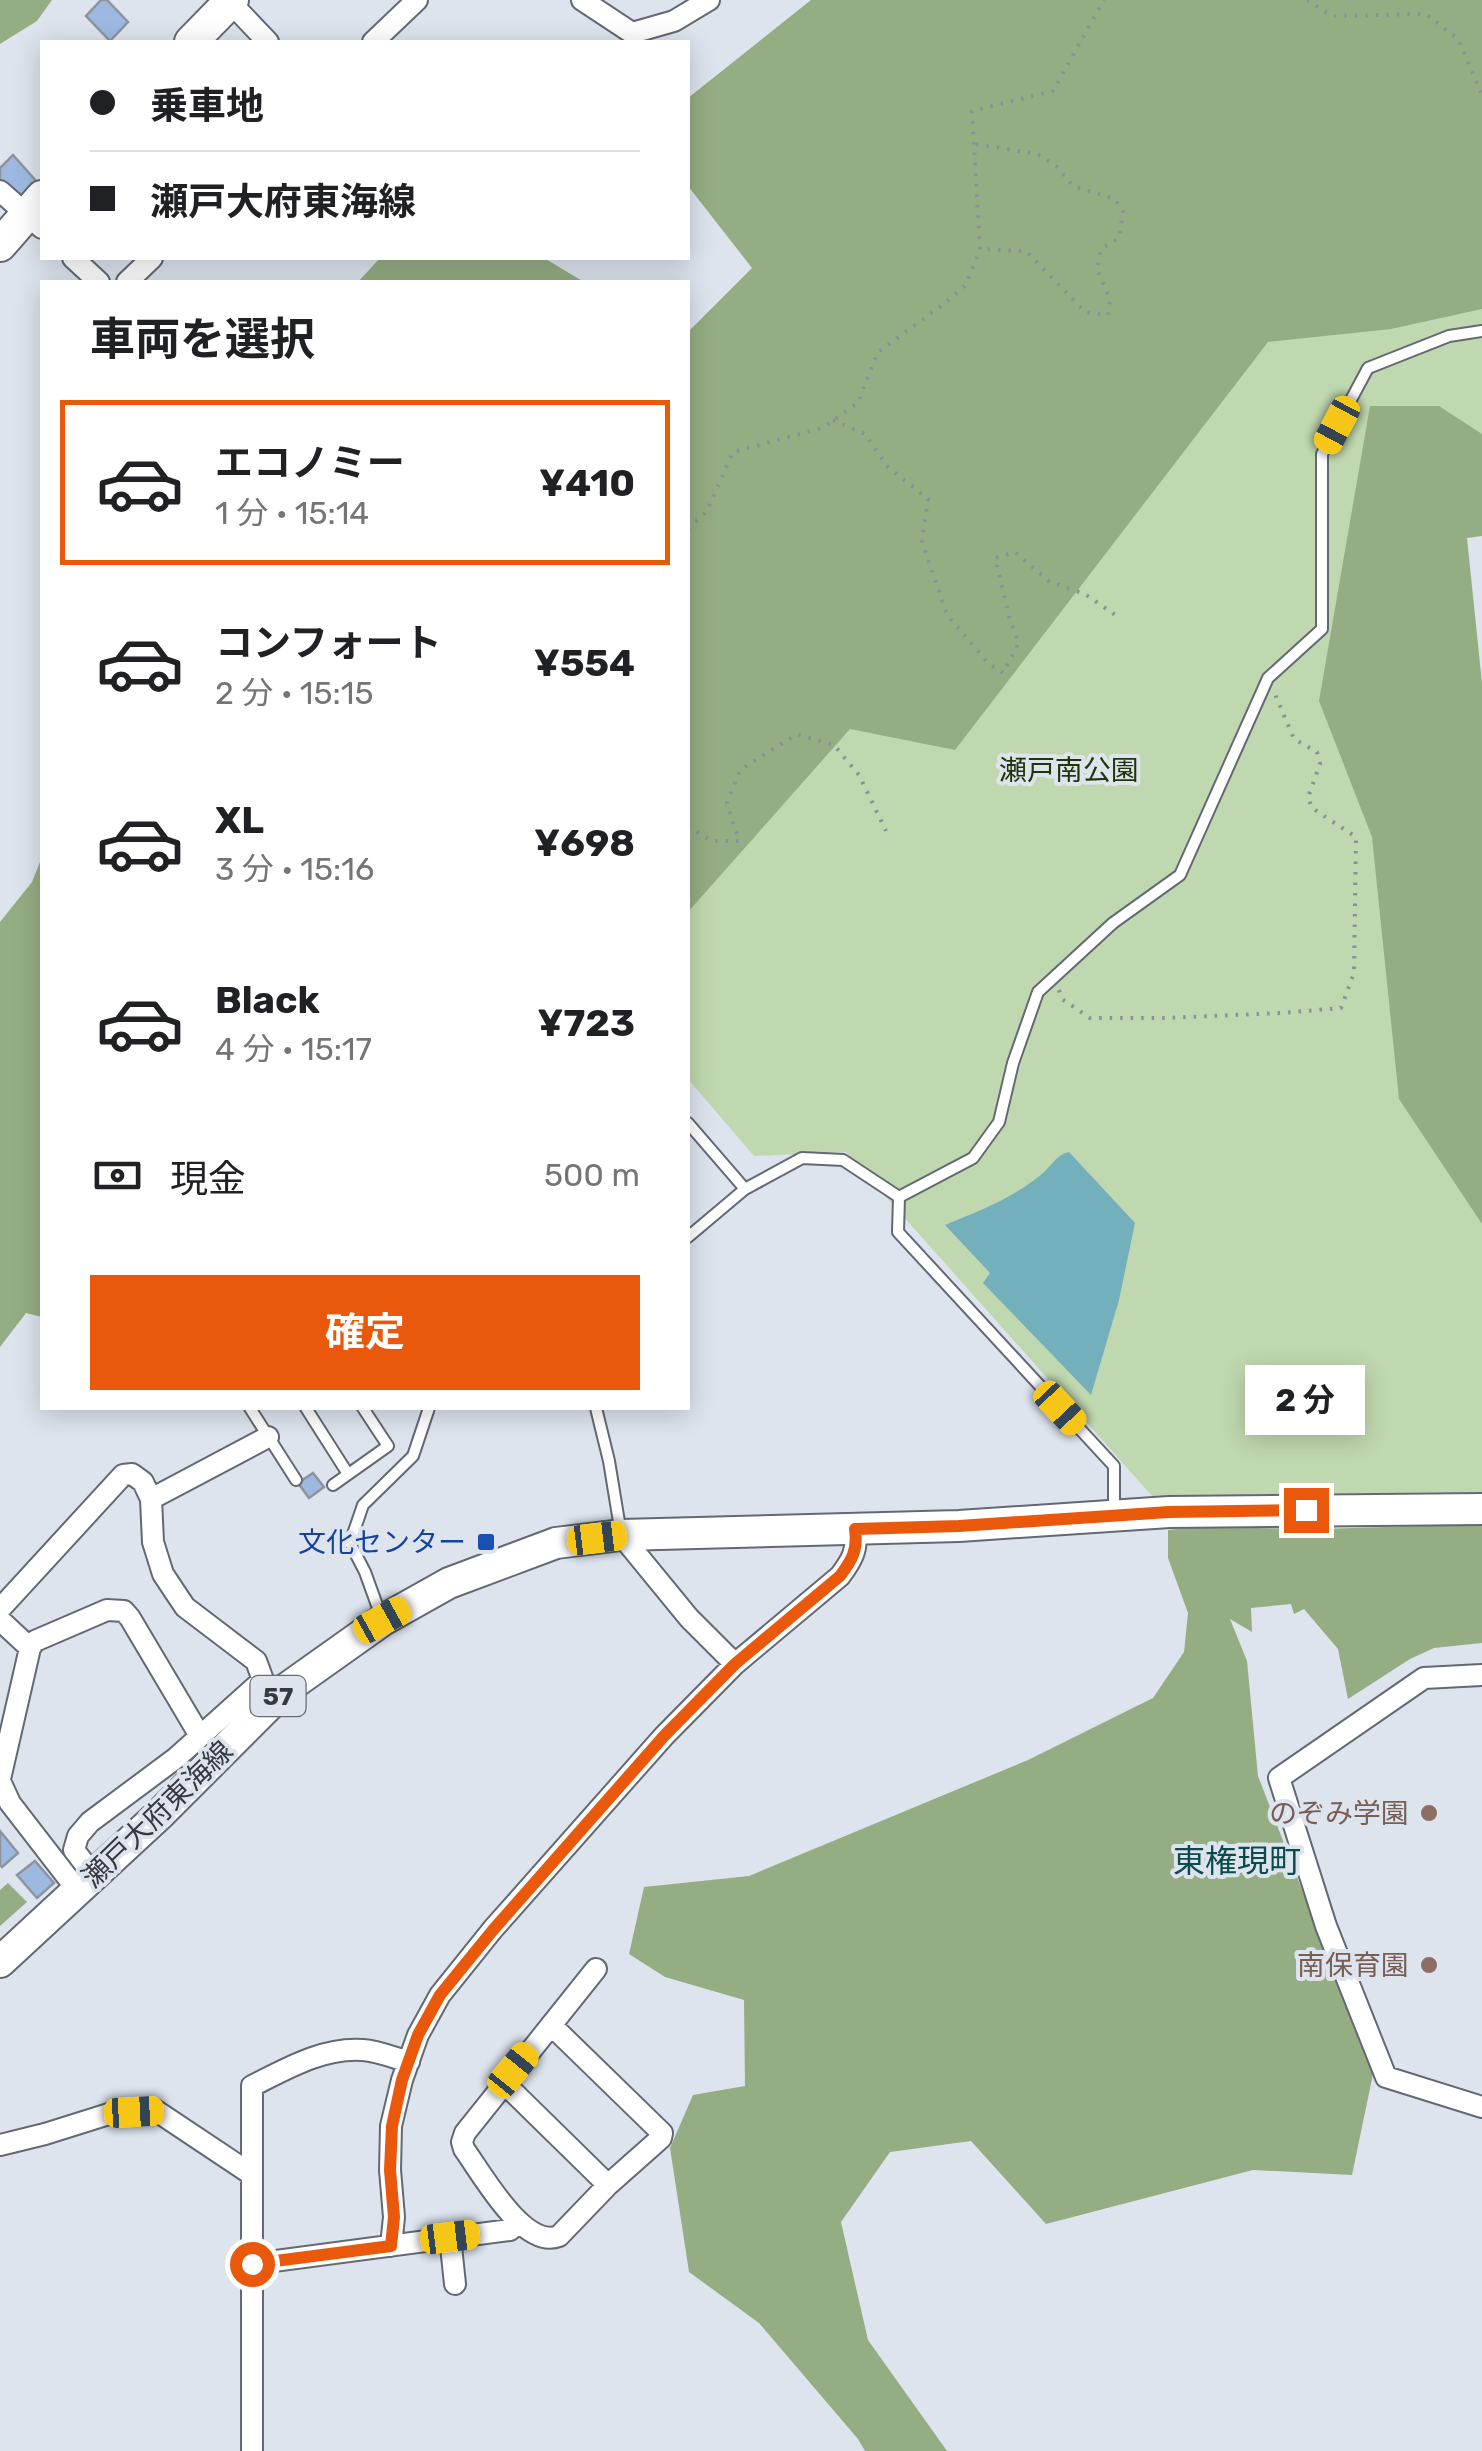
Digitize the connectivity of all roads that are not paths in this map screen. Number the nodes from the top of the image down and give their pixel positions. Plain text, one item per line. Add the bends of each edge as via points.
1 (417, 0) edge
2 (582, 0) edge
3 (708, 0) edge
4 (231, 1) edge
5 (193, 40) edge
6 (266, 40) edge
7 (375, 40) edge
8 (0, 191) edge
9 (37, 213) edge
10 (0, 245) edge
11 (75, 260) edge
12 (150, 260) edge
13 (97, 280) edge
14 (129, 280) edge
15 (1482, 330) edge
16 (690, 1125) edge
17 (745, 1190) junction
18 (899, 1197) junction
19 (690, 1235) edge
20 (251, 1410) edge
21 (307, 1410) edge
22 (363, 1410) edge
23 (428, 1410) edge
24 (596, 1410) edge
25 (268, 1437) junction
26 (348, 1474) junction
27 (296, 1480) dead end
28 (333, 1485) dead end
29 (151, 1499) junction
30 (1482, 1509) edge
31 (1114, 1515) junction
32 (855, 1529) junction
33 (622, 1536) junction
34 (0, 1609) edge
35 (0, 1620) edge
36 (382, 1620) junction
37 (30, 1648) junction
38 (735, 1664) junction
39 (1482, 1675) edge
40 (200, 1736) junction
41 (0, 1780) edge
42 (5, 1807) edge
43 (86, 1883) junction
44 (0, 1962) edge
45 (596, 1970) dead end
46 (550, 2024) junction
47 (410, 2062) junction
48 (505, 2084) junction
49 (1482, 2107) edge
50 (0, 2144) edge
51 (251, 2174) junction
52 (608, 2184) junction
53 (518, 2223) junction
54 (450, 2237) junction
55 (391, 2246) junction
56 (252, 2264) junction
57 (454, 2284) dead end
58 (252, 2451) edge

1 - 7 street
2 - 3 street via 632,32 674,21
4 - 5 highway
4 - 6 street
8 - 9 street
9 - 10 highway
11 - 13 street
12 - 14 street
15 - 18 lane via 1368,368 1322,454 1322,629 1268,678 1180,875 1113,923 1038,992 998,1122 982,1146 973,1158
16 - 17 lane
17 - 18 lane via 802,1158 843,1160
17 - 19 lane
18 - 31 lane via 898,1232 1114,1466
20 - 25 lane
21 - 26 lane
22 - 26 lane via 388,1446
23 - 36 lane via 413,1456 363,1506 350,1543
24 - 33 lane
25 - 27 lane
25 - 29 street
26 - 28 lane
29 - 34 street via 142,1482 123,1475
29 - 40 street via 152,1542 163,1574 185,1607 256,1661 263,1680
30 - 31 main road, 瀬戸大府東海線 / 57
31 - 32 main road, 瀬戸大府東海線 / 57
32 - 33 main road, 瀬戸大府東海線 / 57
32 - 38 street via 857,1546 840,1576
33 - 36 main road, 瀬戸大府東海線 / 57 via 556,1544 449,1584
33 - 38 street
35 - 37 street
36 - 43 main road, 瀬戸大府東海線 / 57 via 283,1691
37 - 40 street via 108,1610 124,1611
37 - 41 street
38 - 47 street via 482,1942 440,1995
39 - 49 street via 1424,1678 1279,1778 1326,1926 1386,2076
40 - 43 street via 78,1836 74,1850
41 - 42 street
42 - 43 street
43 - 44 main road, 瀬戸大府東海線 / 57
45 - 46 street
46 - 48 street
46 - 52 street via 662,2133
47 - 51 street via 365,2050 331,2053 252,2086
47 - 55 street via 392,2126
48 - 52 street
48 - 53 street via 462,2142
50 - 51 street via 112,2113 155,2110
51 - 56 street
52 - 53 street via 559,2236 540,2237
53 - 54 street via 510,2230
54 - 55 street
54 - 57 street
55 - 56 street
56 - 58 street

